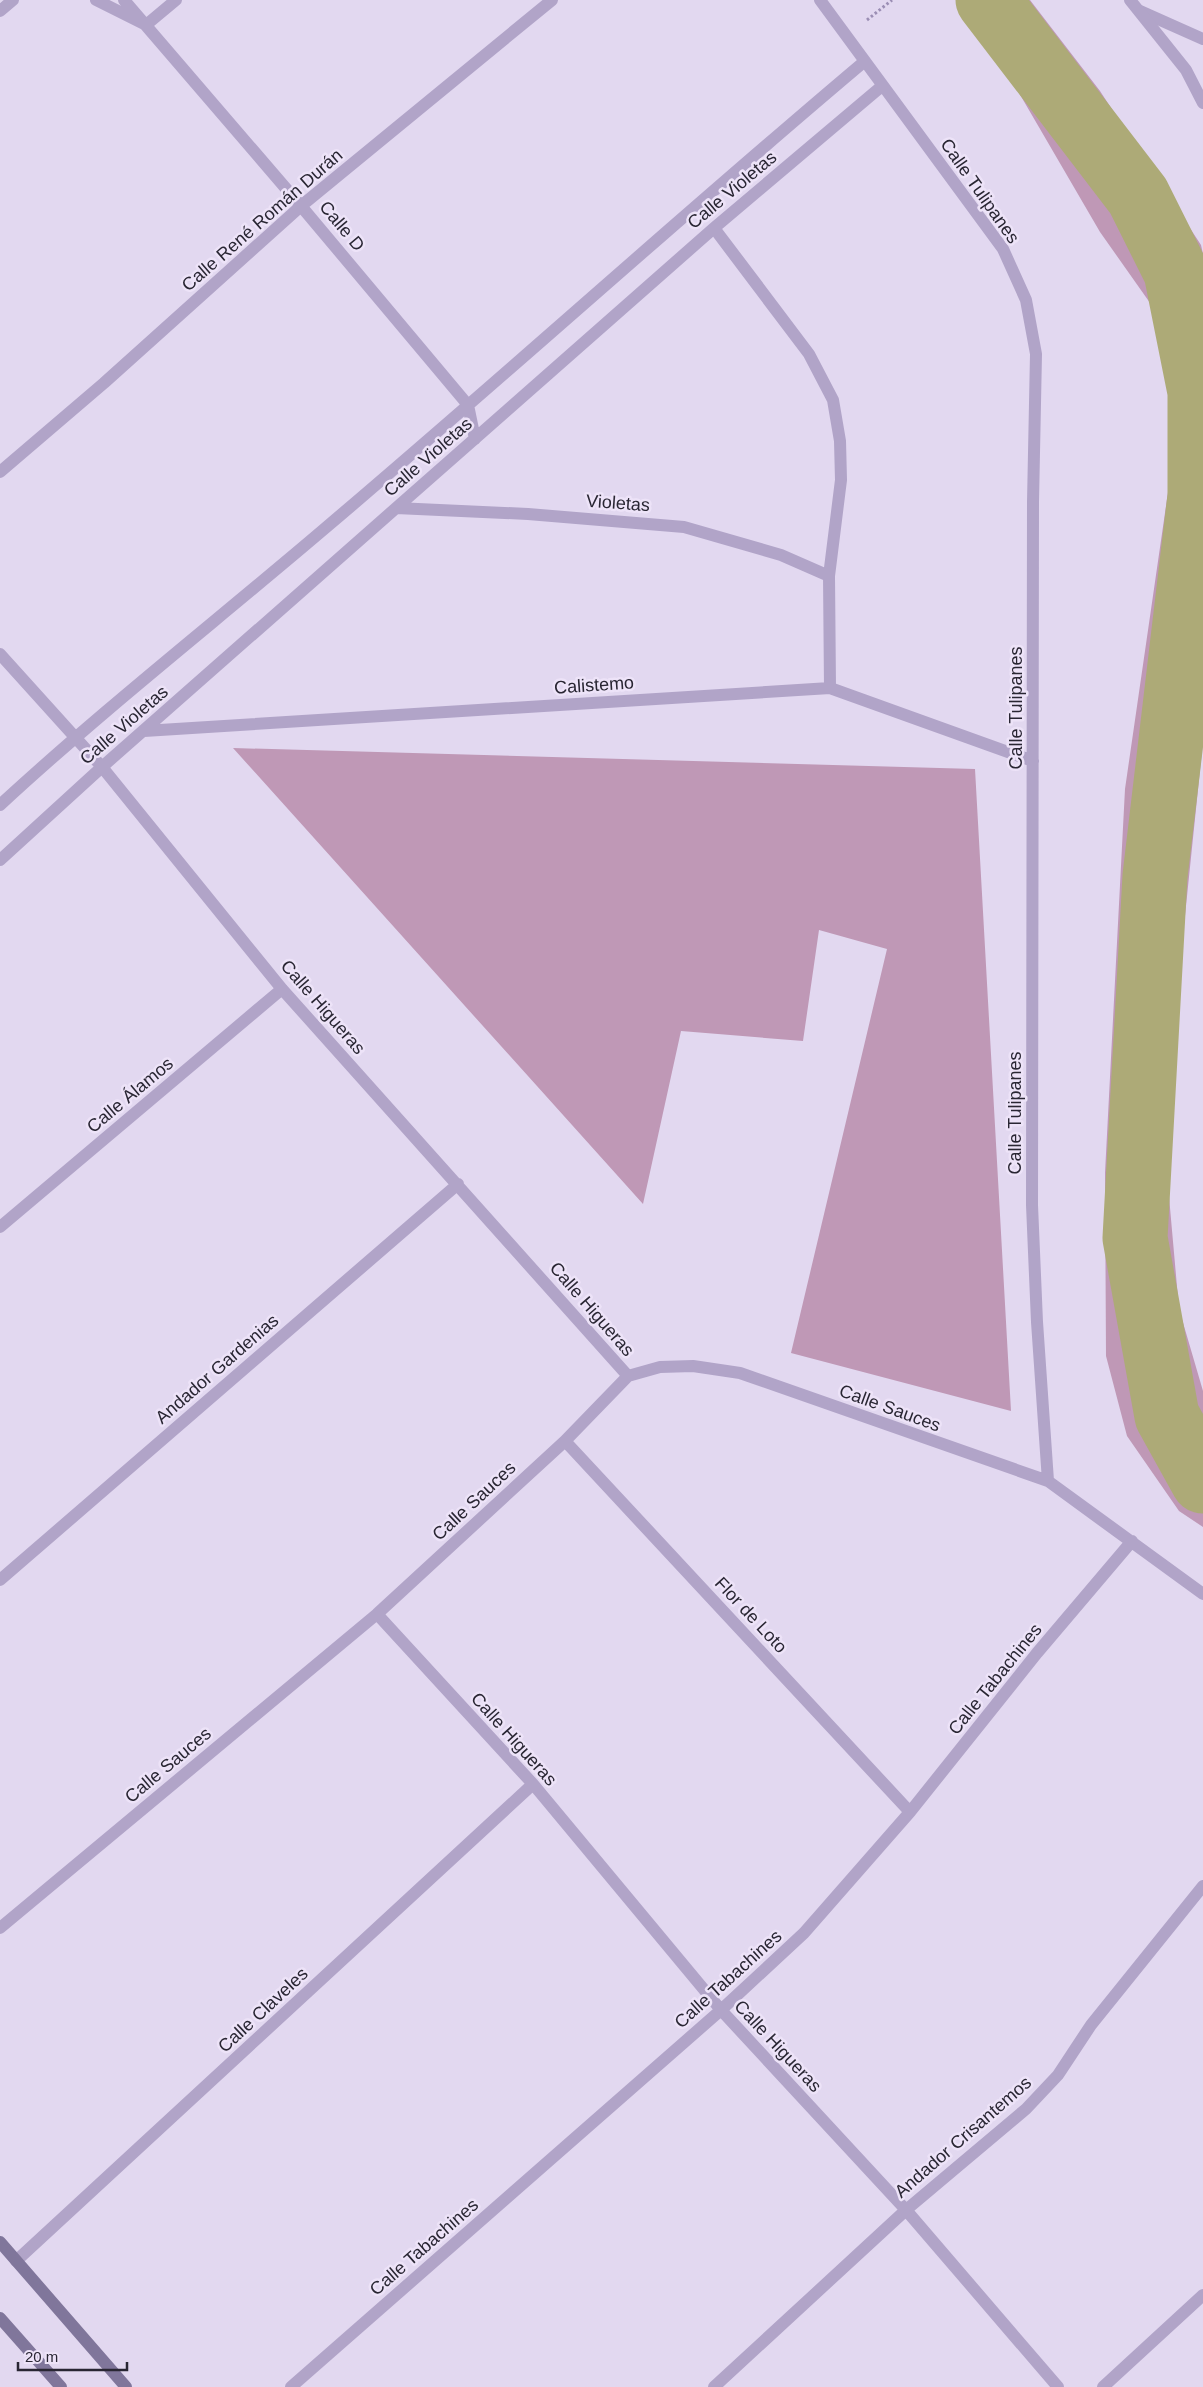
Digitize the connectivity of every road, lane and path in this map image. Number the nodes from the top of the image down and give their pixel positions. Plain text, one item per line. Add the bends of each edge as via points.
1 (13, 0) edge
2 (96, 0) edge
3 (124, 0) edge
4 (176, 0) edge
5 (552, 0) edge
6 (820, 0) edge
7 (892, 0) edge
8 (1130, 0) edge
9 (0, 11) edge
10 (1140, 11) junction
11 (879, 12) dead end
12 (146, 25) junction
13 (1203, 40) edge
14 (865, 62) junction
15 (882, 86) junction
16 (1203, 103) edge
17 (301, 206) junction
18 (714, 228) junction
19 (468, 404) junction
20 (475, 439) junction
21 (0, 472) edge
22 (396, 508) junction
23 (829, 576) junction
24 (0, 654) edge
25 (830, 688) junction
26 (144, 731) junction
27 (73, 737) junction
28 (1033, 761) junction
29 (102, 767) junction
30 (0, 805) edge
31 (0, 860) edge
32 (282, 990) junction
33 (458, 1184) junction
34 (0, 1227) edge
35 (628, 1376) junction
36 (565, 1441) junction
37 (1048, 1481) junction
38 (1132, 1541) junction
39 (0, 1580) edge
40 (1203, 1594) edge
41 (377, 1614) junction
42 (533, 1784) junction
43 (910, 1812) junction
44 (1203, 1886) edge
45 (0, 1928) edge
46 (721, 2010) junction
47 (906, 2210) junction
48 (0, 2242) edge
49 (16, 2261) junction
50 (1203, 2295) edge
51 (0, 2318) edge
52 (61, 2387) edge
53 (126, 2387) edge
54 (291, 2387) edge
55 (714, 2387) edge
56 (1058, 2387) edge
57 (1103, 2387) edge

1 - 9 street
2 - 12 street
3 - 12 street, Calle D
4 - 12 street
5 - 17 street, Calle René Román Durán
6 - 14 street, Calle Tulipanes
7 - 11 path
8 - 10 street
10 - 13 street
10 - 16 street via 1186,70
12 - 17 street, Calle D
14 - 15 street, Calle Tulipanes
14 - 19 street, Calle Violetas via 732,173
15 - 18 street, Calle Violetas
15 - 28 street, Calle Tulipanes via 1003,249 1026,300 1036,354
17 - 19 street, Calle D
17 - 21 street, Calle René Román Durán
18 - 20 street, Calle Violetas
18 - 23 street via 809,354 833,400 840,441 841,480
19 - 20 street, Calle D
19 - 27 street, Calle Violetas via 323,530
20 - 22 street, Calle Violetas
22 - 23 street, Violetas via 528,514 684,527 781,555
22 - 26 street, Calle Violetas
23 - 25 street
24 - 27 street, Calle Higueras
25 - 26 street, Calistemo
25 - 28 street, Calistemo
26 - 29 street, Calle Violetas
27 - 29 street, Calle Higueras
27 - 30 street, Calle Violetas
28 - 37 street, Calle Tulipanes via 1032,1205
29 - 31 street, Calle Violetas
29 - 32 street, Calle Higueras
32 - 33 street, Calle Higueras
32 - 34 street, Calle Álamos
33 - 35 street, Calle Higueras
33 - 39 street, Andador Gardenias
35 - 36 street, Calle Sauces
35 - 37 street, Calle Sauces via 668,1367 693,1366 740,1373
36 - 41 street, Calle Sauces
36 - 43 street, Flor de Loto
37 - 38 street, Calle Sauces
38 - 40 street, Calle Sauces
38 - 43 street, Calle Tabachines via 1037,1653
41 - 42 street, Calle Higueras
41 - 45 street, Calle Sauces
42 - 46 street, Calle Higueras
42 - 49 street, Calle Claveles
43 - 46 street, Calle Tabachines via 804,1933
44 - 47 street, Andador Crisantemos via 1091,2025 1058,2075 1026,2109
46 - 47 street, Calle Higueras
46 - 54 street, Calle Tabachines
47 - 55 street, Andador Crisantemos
47 - 56 street, Calle Higueras
48 - 49 main road
49 - 53 main road
50 - 57 street
51 - 52 main road

